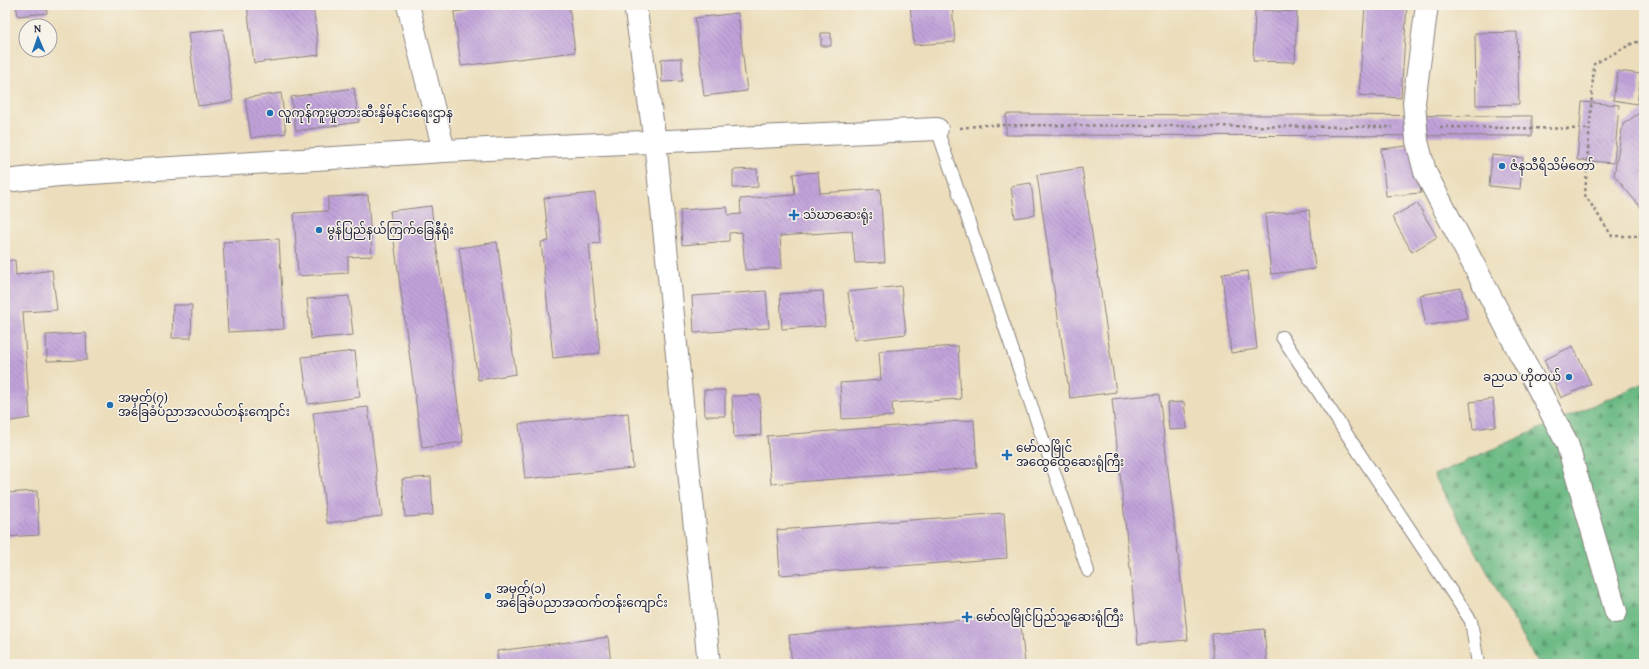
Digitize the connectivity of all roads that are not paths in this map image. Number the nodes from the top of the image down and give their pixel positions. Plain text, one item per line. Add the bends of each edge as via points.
1 (408, 5) edge
2 (635, 5) edge
3 (1427, 5) edge
4 (937, 130) joint
5 (655, 141) junction
6 (444, 151) junction
7 (5, 181) edge
8 (1282, 337) dead end
9 (1088, 571) dead end
10 (1616, 612) dead end
11 (709, 664) edge
12 (1478, 664) edge

1 - 6 street
2 - 5 street
3 - 10 street via 1414,102 1417,141 1425,172 1567,443
4 - 5 street
4 - 9 lane
5 - 6 street
5 - 11 street
6 - 7 street via 59,175
8 - 12 lane via 1470,621

